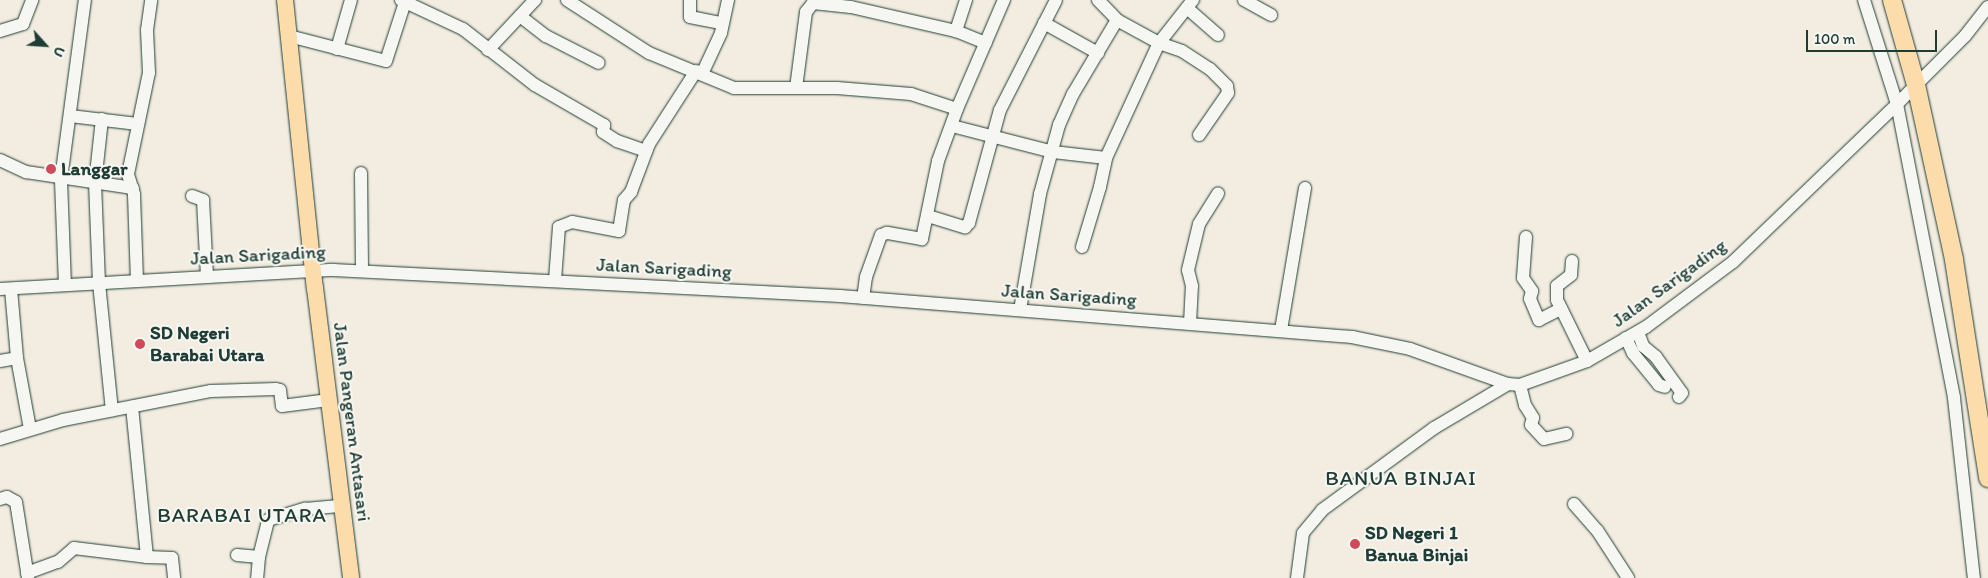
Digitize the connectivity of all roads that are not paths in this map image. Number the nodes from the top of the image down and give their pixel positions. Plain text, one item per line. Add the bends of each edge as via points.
1 (32, 0) edge
2 (85, 0) edge
3 (151, 0) edge
4 (285, 0) edge
5 (351, 0) edge
6 (535, 0) edge
7 (567, 0) edge
8 (690, 0) edge
9 (728, 0) edge
10 (966, 0) edge
11 (1004, 0) edge
12 (1056, 0) edge
13 (1098, 0) edge
14 (1244, 0) edge
15 (1864, 0) edge
16 (1892, 0) edge
17 (403, 1) edge
18 (1190, 4) edge
19 (430, 6) edge
20 (1988, 8) edge
21 (1271, 15) dead end
22 (520, 16) junction
23 (1117, 20) junction
24 (722, 23) junction
25 (1044, 23) junction
26 (0, 30) edge
27 (956, 31) junction
28 (1218, 35) dead end
29 (289, 36) junction
30 (986, 43) junction
31 (1159, 43) junction
32 (337, 49) junction
33 (488, 50) junction
34 (1098, 53) junction
35 (600, 63) dead end
36 (699, 73) junction
37 (1916, 85) junction
38 (796, 88) junction
39 (1896, 104) junction
40 (957, 109) junction
41 (70, 116) junction
42 (102, 119) junction
43 (138, 124) junction
44 (952, 126) junction
45 (1199, 135) dead end
46 (994, 136) junction
47 (646, 151) junction
48 (1053, 152) junction
49 (1106, 158) junction
50 (0, 160) edge
51 (361, 173) dead end
52 (61, 179) junction
53 (94, 183) junction
54 (133, 188) junction
55 (1305, 188) dead end
56 (1218, 193) dead end
57 (192, 196) dead end
58 (928, 216) junction
59 (1526, 237) dead end
60 (1082, 246) dead end
61 (1572, 261) dead end
62 (313, 270) junction
63 (362, 271) junction
64 (207, 276) junction
65 (555, 280) junction
66 (136, 281) junction
67 (99, 283) junction
68 (65, 285) junction
69 (5, 289) edge
70 (864, 298) junction
71 (1561, 309) junction
72 (1020, 310) junction
73 (1190, 323) junction
74 (1281, 330) junction
75 (1632, 335) junction
76 (17, 358) junction
77 (1587, 360) junction
78 (0, 361) edge
79 (1514, 384) junction
80 (1665, 387) dead end
81 (1679, 397) dead end
82 (329, 400) junction
83 (132, 407) junction
84 (112, 410) junction
85 (30, 429) junction
86 (1566, 434) dead end
87 (0, 439) edge
88 (1988, 478) edge
89 (0, 499) edge
90 (1574, 504) dead end
91 (342, 506) junction
92 (237, 554) dead end
93 (147, 557) junction
94 (259, 557) junction
95 (27, 575) edge
96 (174, 578) edge
97 (257, 578) edge
98 (351, 578) edge
99 (1297, 578) edge
100 (1628, 578) edge
101 (1974, 578) edge

1 - 26 street via 23,24
2 - 41 street
3 - 43 street via 147,30 149,73
4 - 29 main road, Jalan Pangeran Antasari
5 - 32 street
6 - 22 street
7 - 36 street via 649,53
8 - 24 street via 690,17
9 - 24 street
10 - 27 street
11 - 30 street
12 - 25 street
13 - 23 street
14 - 21 street
15 - 39 street
16 - 37 highway
17 - 19 street
17 - 32 street via 386,61
18 - 28 street
18 - 31 street
19 - 33 street
20 - 37 street, Jalan Sarigading
22 - 33 street
22 - 35 street via 546,36
23 - 31 street
23 - 34 street
24 - 36 street
25 - 34 street
25 - 46 street via 1000,110
27 - 30 street
27 - 38 street via 851,7 812,2 806,12
29 - 32 street
29 - 62 main road, Jalan Pangeran Antasari
30 - 40 street
31 - 45 street via 1182,51 1210,69 1229,90
31 - 49 street
33 - 47 street via 535,85 604,125 603,132 617,141
34 - 48 street via 1059,124
36 - 38 street via 734,88
36 - 47 street
37 - 39 street, Jalan Sarigading
37 - 88 highway via 1954,260
38 - 40 street via 911,94
39 - 75 street, Jalan Sarigading via 1734,262
39 - 101 street via 1954,398
40 - 44 street
41 - 42 street
41 - 52 street
42 - 43 street
42 - 53 street
43 - 54 street via 128,174
44 - 46 street
44 - 58 street via 938,161
46 - 48 street
46 - 58 street via 967,226
47 - 65 street via 632,192 624,200 617,232 572,222 559,228
48 - 49 street
48 - 72 street via 1040,194
49 - 60 street
50 - 52 street via 26,172
51 - 63 street
52 - 53 street
52 - 68 street
53 - 54 street
53 - 67 street
54 - 66 street
55 - 74 street
56 - 73 street via 1199,224 1188,270 1192,286
57 - 64 street via 203,200
58 - 70 street via 924,236 919,240 887,233 881,235 866,277
59 - 71 street via 1523,278 1532,291 1530,299 1539,320
61 - 71 street via 1571,275 1557,286
62 - 63 street, Jalan Sarigading
62 - 64 street, Jalan Sarigading
62 - 82 main road, Jalan Pangeran Antasari
63 - 65 street, Jalan Sarigading
64 - 66 street, Jalan Sarigading
65 - 70 street, Jalan Sarigading
66 - 67 street, Jalan Sarigading
67 - 68 street, Jalan Sarigading
67 - 84 street
68 - 69 street, Jalan Sarigading
69 - 76 street
70 - 72 street, Jalan Sarigading
71 - 77 street
72 - 73 street, Jalan Sarigading
73 - 74 street, Jalan Sarigading
74 - 79 street, Jalan Sarigading via 1352,337 1410,349
75 - 77 street, Jalan Sarigading
75 - 80 street via 1633,353 1659,385
75 - 81 street via 1656,357 1682,393
76 - 78 street
76 - 85 street
77 - 79 street, Jalan Sarigading
79 - 86 street via 1533,418 1530,425 1544,439
79 - 99 street via 1434,428 1322,510 1302,533
82 - 83 street via 282,406 278,389 252,388 185,394
82 - 91 main road, Jalan Pangeran Antasari
83 - 84 street
83 - 93 street
84 - 85 street
85 - 87 street
89 - 95 street via 7,497 16,502
90 - 100 street via 1597,530
91 - 94 street via 305,509 268,520
91 - 98 main road, Jalan Pangeran Antasari
92 - 94 street
93 - 95 street via 74,548 58,562
93 - 96 street via 172,558
94 - 97 street

